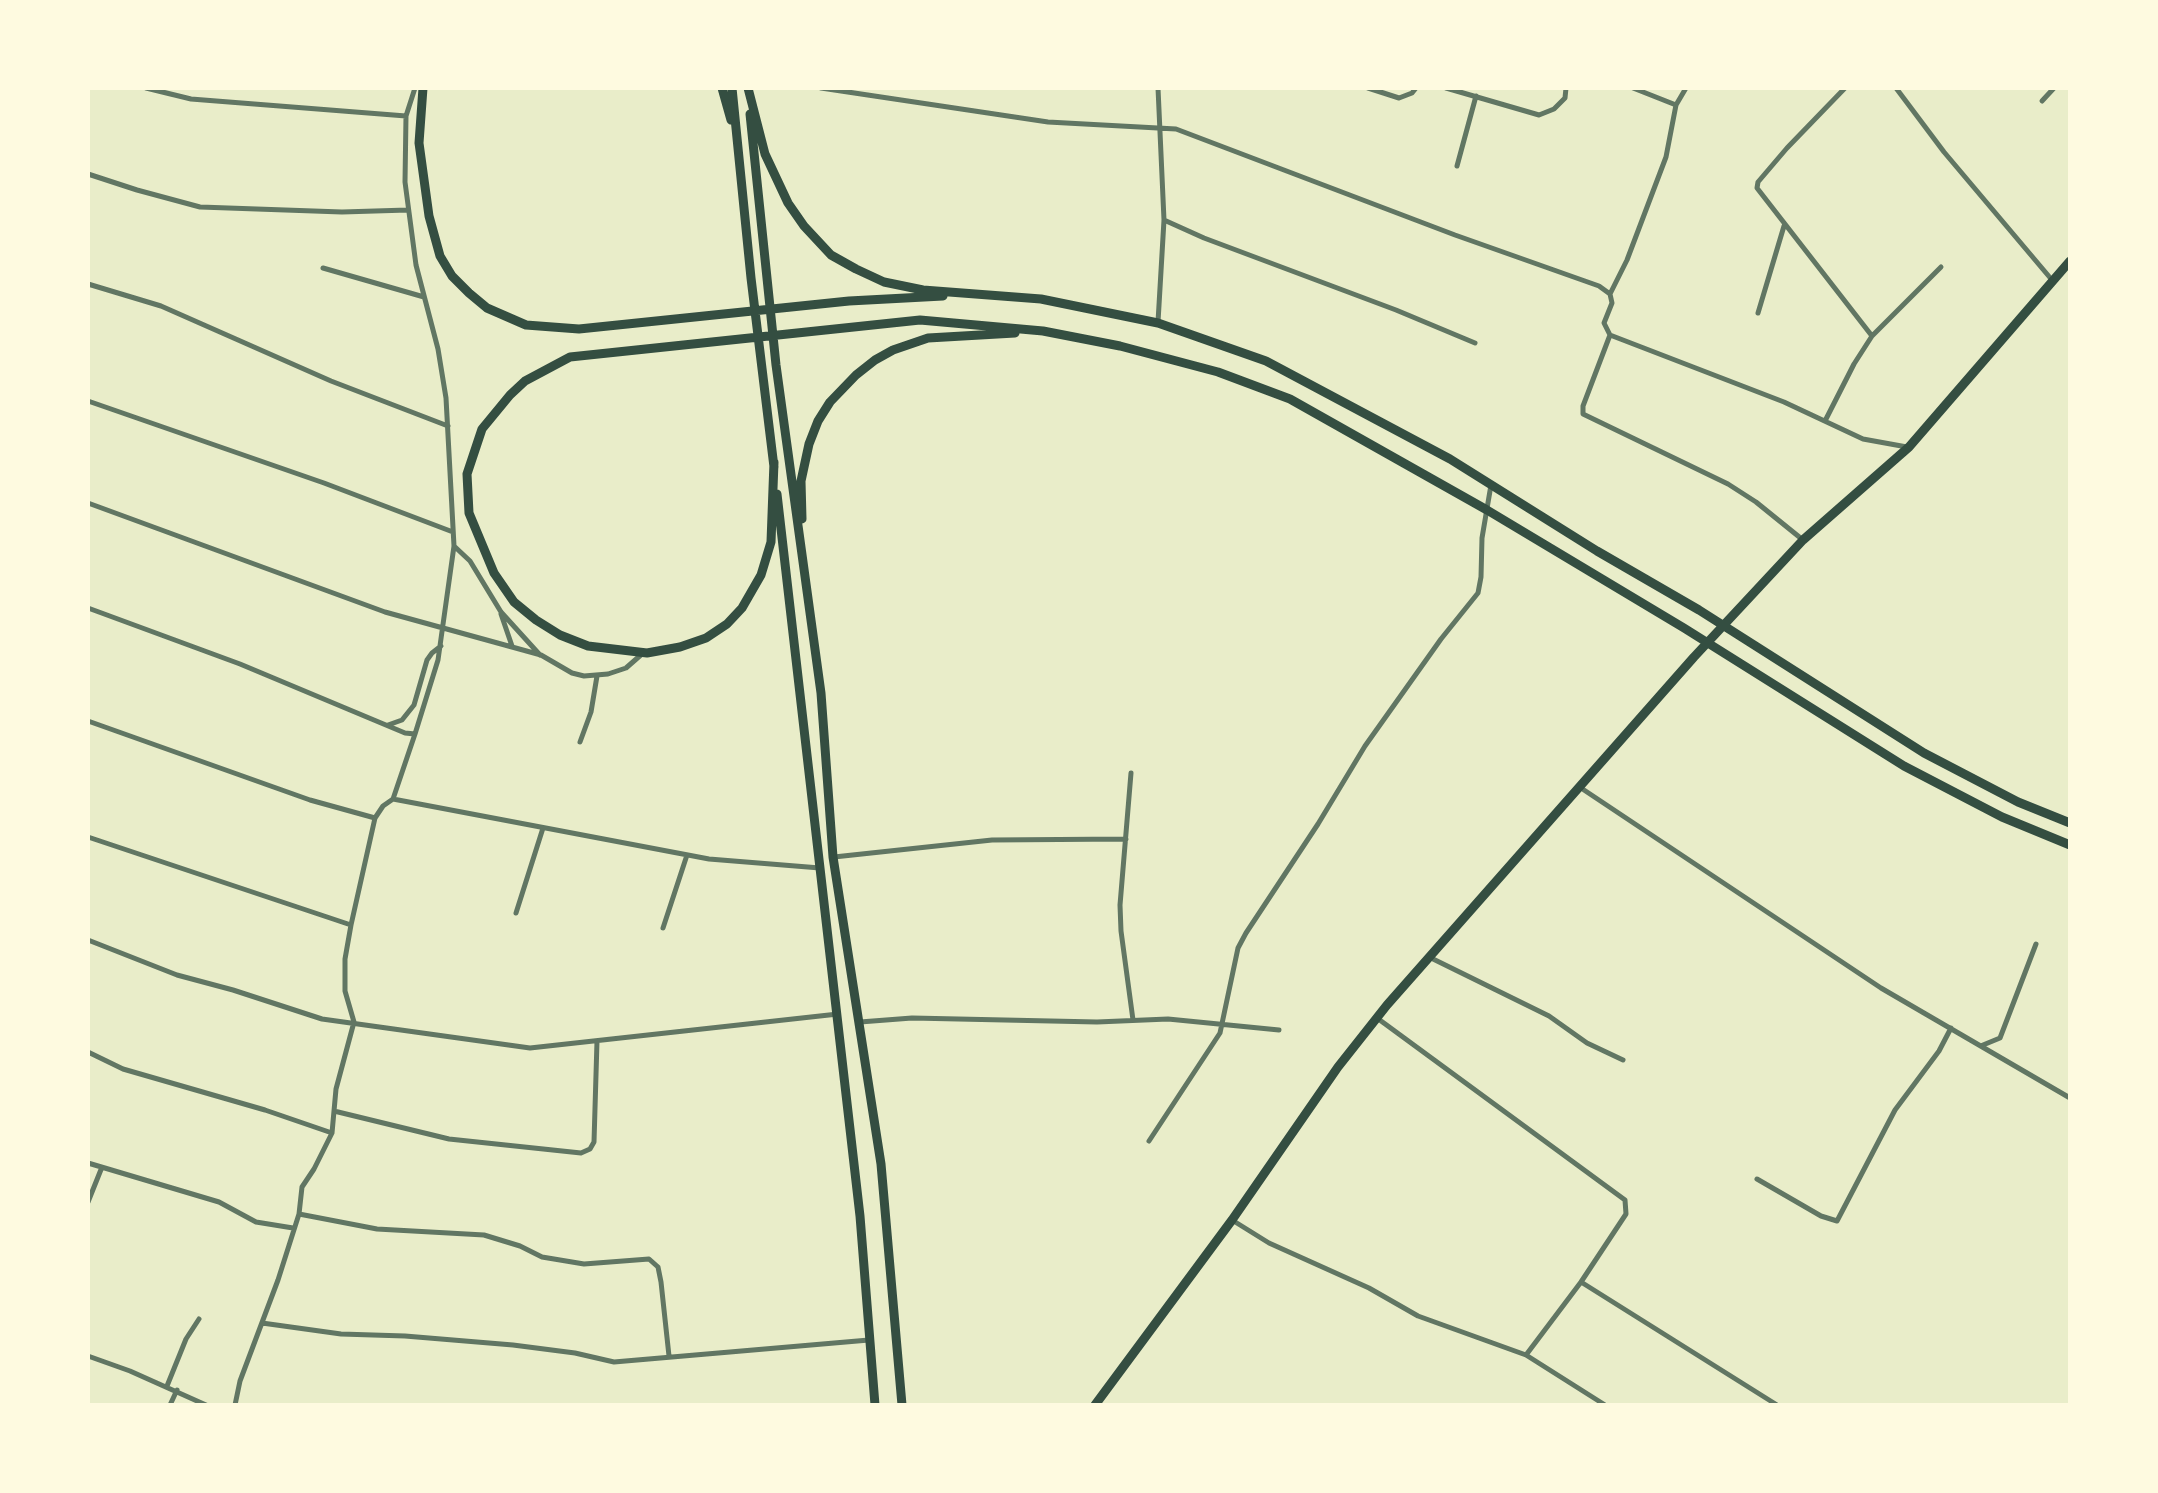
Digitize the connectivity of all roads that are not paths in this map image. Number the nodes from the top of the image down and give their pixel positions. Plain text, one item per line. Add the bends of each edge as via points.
1 (146, 88) edge
2 (415, 88) edge
3 (423, 88) edge
4 (722, 88) edge
5 (732, 88) edge
6 (748, 88) edge
7 (821, 88) edge
8 (1158, 88) edge
9 (1368, 88) edge
10 (1416, 88) edge
11 (1446, 88) edge
12 (1566, 88) edge
13 (1633, 88) edge
14 (1686, 88) edge
15 (1845, 88) edge
16 (1896, 88) edge
17 (2054, 88) edge
18 (1476, 96) junction
19 (2042, 101) dead end
20 (1676, 105) junction
21 (406, 116) junction
22 (1160, 128) junction
23 (739, 152) junction
24 (1457, 166) dead end
25 (88, 174) edge
26 (408, 210) junction
27 (1164, 220) junction
28 (1784, 225) junction
29 (2070, 261) edge
30 (1941, 267) dead end
31 (323, 268) dead end
32 (2052, 280) junction
33 (88, 284) edge
34 (978, 294) junction
35 (1610, 294) junction
36 (424, 297) junction
37 (1758, 313) dead end
38 (1158, 323) junction
39 (1043, 331) junction
40 (1610, 335) junction
41 (1872, 336) junction
42 (1475, 343) dead end
43 (88, 401) edge
44 (1825, 421) junction
45 (448, 426) junction
46 (1909, 447) junction
47 (774, 462) junction
48 (1491, 484) junction
49 (88, 503) edge
50 (1487, 510) junction
51 (453, 532) junction
52 (1803, 540) junction
53 (454, 546) junction
54 (804, 568) junction
55 (88, 608) edge
56 (501, 612) junction
57 (444, 629) junction
58 (441, 646) junction
59 (512, 647) junction
60 (643, 653) junction
61 (541, 655) junction
62 (597, 676) junction
63 (88, 721) edge
64 (387, 725) junction
65 (415, 734) junction
66 (580, 742) dead end
67 (1131, 773) dead end
68 (1581, 788) junction
69 (393, 799) junction
70 (375, 818) junction
71 (2070, 823) edge
72 (543, 828) junction
73 (88, 837) edge
74 (1126, 839) junction
75 (2070, 845) edge
76 (687, 855) junction
77 (833, 857) junction
78 (821, 868) junction
79 (516, 913) dead end
80 (351, 925) junction
81 (663, 928) dead end
82 (88, 940) edge
83 (2036, 944) dead end
84 (1428, 957) junction
85 (838, 1014) junction
86 (1377, 1018) junction
87 (1133, 1020) junction
88 (354, 1022) junction
89 (860, 1022) junction
90 (1224, 1024) junction
91 (1951, 1028) junction
92 (1279, 1030) dead end
93 (597, 1041) junction
94 (1982, 1046) junction
95 (88, 1052) edge
96 (1623, 1060) dead end
97 (2070, 1098) edge
98 (334, 1111) junction
99 (332, 1133) junction
100 (1149, 1141) dead end
101 (88, 1163) edge
102 (102, 1167) junction
103 (1757, 1179) dead end
104 (88, 1202) edge
105 (299, 1214) junction
106 (1232, 1220) junction
107 (293, 1228) junction
108 (1581, 1282) junction
109 (199, 1319) dead end
110 (262, 1323) junction
111 (869, 1339) junction
112 (1526, 1355) junction
113 (88, 1356) edge
114 (669, 1356) junction
115 (167, 1386) junction
116 (177, 1390) junction
117 (170, 1405) edge
118 (206, 1405) edge
119 (235, 1405) edge
120 (875, 1405) edge
121 (902, 1405) edge
122 (1095, 1405) edge
123 (1605, 1405) edge
124 (1777, 1405) edge

1 - 21 street via 191,99
2 - 21 street
3 - 34 highway via 419,143 440,256 452,276 487,308 526,325 579,329 849,301
4 - 23 highway
5 - 23 highway
6 - 34 highway via 765,154 788,203 831,255 884,282
6 - 54 highway via 765,276
7 - 22 street via 1048,122
8 - 22 street
9 - 10 street via 1399,98
11 - 18 street
12 - 18 street via 1565,98 1539,115
13 - 20 street
14 - 20 street
15 - 28 street via 1758,182 1758,192
16 - 32 street
17 - 19 street
18 - 24 street
20 - 35 street via 1666,157
21 - 26 street
22 - 27 street
22 - 35 street via 1176,129
23 - 47 highway
25 - 26 street via 200,207
26 - 36 street
27 - 38 street
27 - 42 street
28 - 37 street
28 - 41 street
29 - 32 highway
30 - 41 street
31 - 36 street
32 - 46 highway
33 - 45 street via 161,306 318,376
34 - 38 highway via 1041,299
35 - 40 street via 1604,323
36 - 45 street via 438,349
38 - 48 highway via 1266,361
39 - 50 highway via 1218,372 1290,399
39 - 54 highway via 928,338 893,350 856,375 830,402 809,444 801,481
39 - 60 highway via 920,320 570,357 525,381 482,429 467,474 469,513 481,546 514,602 536,620 588,646
40 - 44 street
40 - 52 street via 1583,414 1728,484
41 - 44 street
43 - 51 street
44 - 46 street via 1863,439
45 - 51 street
46 - 52 highway
47 - 60 highway via 771,542 761,575 742,608 706,638
47 - 78 highway
48 - 50 street
48 - 71 highway via 1924,753
49 - 57 street
50 - 75 highway via 1904,766
50 - 90 street via 1478,593 1365,746 1246,933 1238,948
51 - 53 street
52 - 68 highway
53 - 56 street via 470,561
53 - 57 street
54 - 77 highway via 825,731
55 - 64 street
56 - 59 street
56 - 61 street
57 - 58 street
57 - 59 street
58 - 64 street via 427,660 414,705 402,720
58 - 65 street
59 - 61 street
60 - 62 street via 626,668
61 - 62 street via 572,673
62 - 66 street
63 - 70 street
64 - 65 street
65 - 69 street
67 - 74 street
68 - 84 highway
68 - 91 street via 1881,988
69 - 70 street
69 - 72 street
70 - 80 street
72 - 76 street
72 - 79 street
73 - 80 street
74 - 77 street via 992,840
74 - 87 street via 1120,918
76 - 78 street
76 - 81 street
77 - 89 highway
78 - 85 highway
80 - 88 street via 345,991
82 - 88 street via 177,975 322,1019
83 - 94 street via 2000,1038
84 - 86 highway
84 - 96 street via 1549,1016
85 - 93 street
85 - 111 highway
86 - 106 highway
86 - 108 street via 1625,1200 1626,1214
87 - 89 street
87 - 90 street
88 - 93 street via 530,1048
88 - 98 street
89 - 121 highway via 886,1212
90 - 92 street
90 - 100 street
91 - 94 street
91 - 103 street via 1895,1110 1837,1221
93 - 98 street via 594,1142 581,1153 449,1139
94 - 97 street
95 - 99 street via 123,1069
98 - 99 street
99 - 105 street via 302,1187
101 - 102 street
102 - 104 street
102 - 107 street via 219,1202 256,1222
105 - 107 street
105 - 114 street via 377,1229 484,1235 542,1257 584,1264 649,1259 658,1267
106 - 112 street via 1418,1316
106 - 122 highway
107 - 110 street
108 - 112 street
108 - 124 street
109 - 115 street
110 - 114 street via 341,1334 513,1345 614,1362
110 - 119 street
111 - 114 street
111 - 120 highway
112 - 123 street
113 - 115 street
115 - 116 street
116 - 117 street
116 - 118 street

